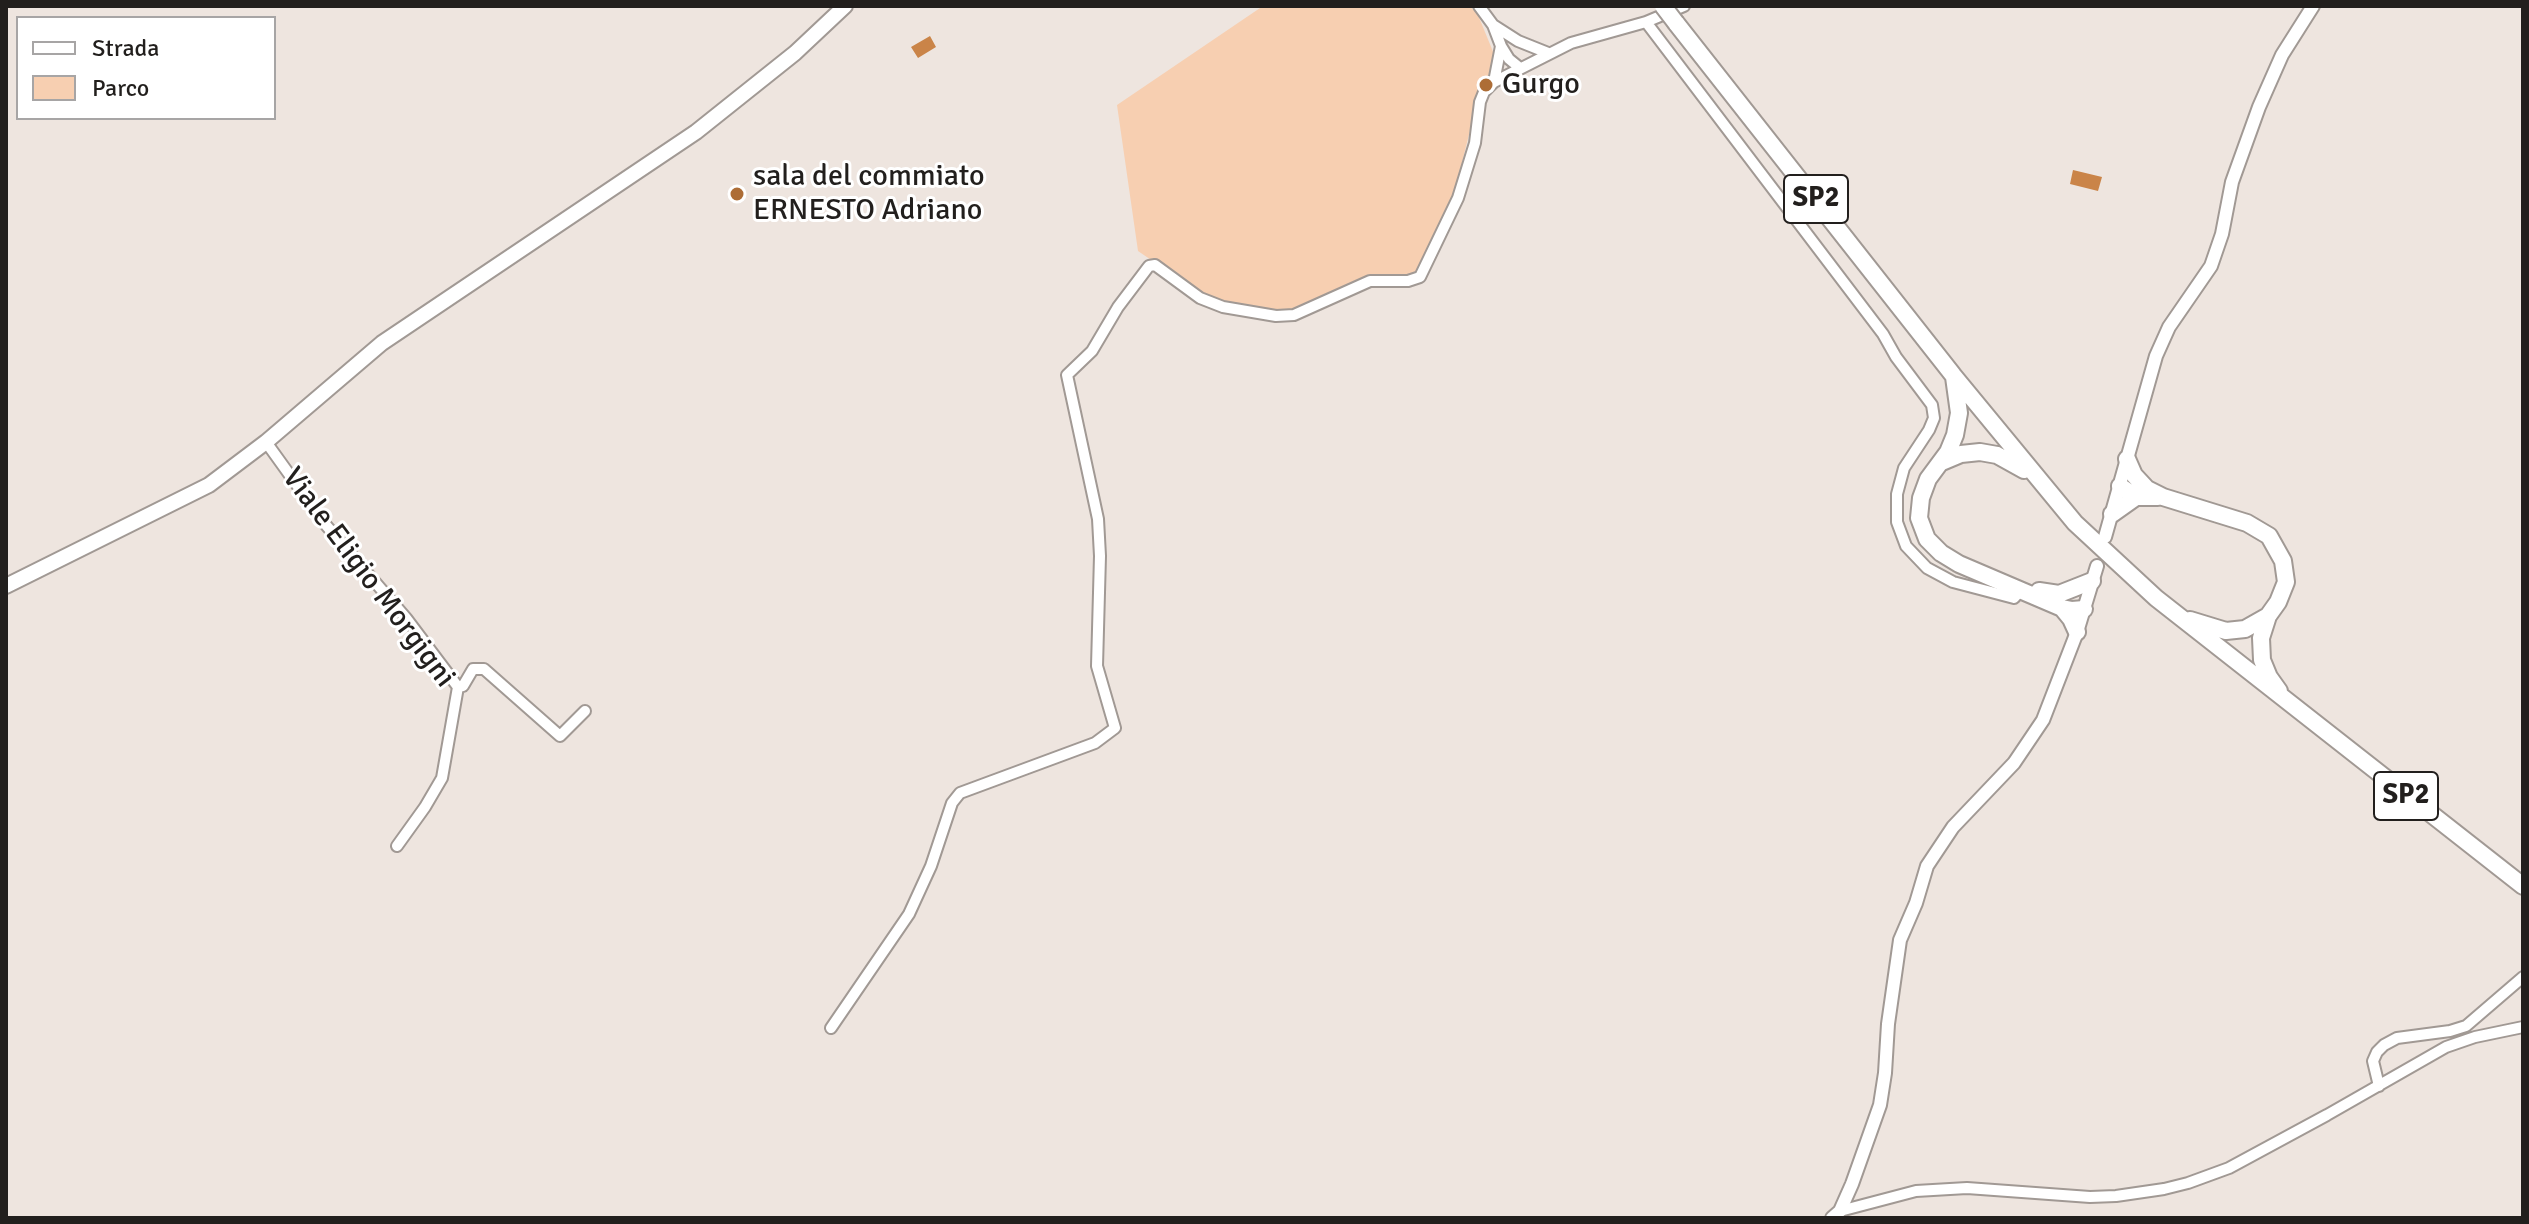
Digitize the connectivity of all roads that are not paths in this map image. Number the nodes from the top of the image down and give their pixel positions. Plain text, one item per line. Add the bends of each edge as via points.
1 (845, 6) edge
2 (1479, 6) edge
3 (1663, 6) edge
4 (1684, 6) edge
5 (2313, 6) edge
6 (1646, 22) junction
7 (1493, 25) junction
8 (1518, 41) junction
9 (1501, 46) junction
10 (1548, 53) junction
11 (1520, 68) junction
12 (1494, 82) junction
13 (1953, 375) junction
14 (266, 442) junction
15 (2127, 459) junction
16 (1942, 462) junction
17 (2033, 474) junction
18 (2120, 486) junction
19 (2142, 493) junction
20 (2112, 514) junction
21 (2105, 537) dead end
22 (2094, 574) joint
23 (6, 586) edge
24 (2022, 589) junction
25 (2061, 601) junction
26 (2084, 609) junction
27 (2177, 615) junction
28 (2268, 616) junction
29 (2077, 632) junction
30 (458, 687) junction
31 (2290, 705) junction
32 (585, 711) dead end
33 (397, 846) dead end
34 (2523, 886) edge
35 (2523, 977) edge
36 (2523, 1027) edge
37 (831, 1028) dead end
38 (2379, 1086) junction
39 (1836, 1214) edge

1 - 14 main road via 696,132 382,343
2 - 7 street
3 - 13 main road, SP2, bridge
4 - 6 street
5 - 15 street via 2282,55 2259,107 2232,182 2211,266 2169,327 2156,356
6 - 10 street
6 - 24 street via 1932,405 1934,418 1904,468 1897,494 1897,522 1906,546 1927,568 1953,582 2014,598
7 - 8 street
7 - 9 street
8 - 10 street
8 - 11 street
9 - 11 street
9 - 12 street
10 - 11 street
11 - 12 street
12 - 37 street via 1480,102 1475,143 1458,198 1420,277 1370,281 1294,315 1276,316 1200,298 1155,265 1149,266 1092,351 1067,375 1098,519 1097,666 1115,728 1095,743 960,793 909,914
13 - 16 main road via 1959,413
13 - 17 main road, SP2
14 - 23 main road via 209,485
14 - 30 street, Viale Eligio Morgigni via 325,524
15 - 18 street
15 - 19 main road
16 - 17 main road via 1980,452
16 - 24 main road via 1921,498 1919,518 1927,539 1959,564
17 - 27 main road, SP2 via 2104,553
18 - 19 main road
18 - 20 street
19 - 20 main road
19 - 28 main road via 2247,523 2269,536 2283,561 2286,582
20 - 21 street
22 - 25 main road
22 - 26 street
24 - 25 main road
25 - 26 main road via 2072,610
25 - 29 main road
26 - 29 street
27 - 28 main road via 2226,631 2245,629
27 - 31 main road, SP2
28 - 31 main road via 2262,660
29 - 39 street via 2029,745 1953,827 1927,866 1900,940 1880,1105
30 - 32 street via 473,669 484,669 560,736
30 - 33 street, Viale Eligio Morgigni via 442,778
31 - 34 main road, SP2
35 - 38 street via 2466,1026 2384,1045 2373,1061
36 - 38 street via 2446,1047
38 - 39 street via 2229,1168 2164,1189 2090,1197 1967,1188 1916,1191

